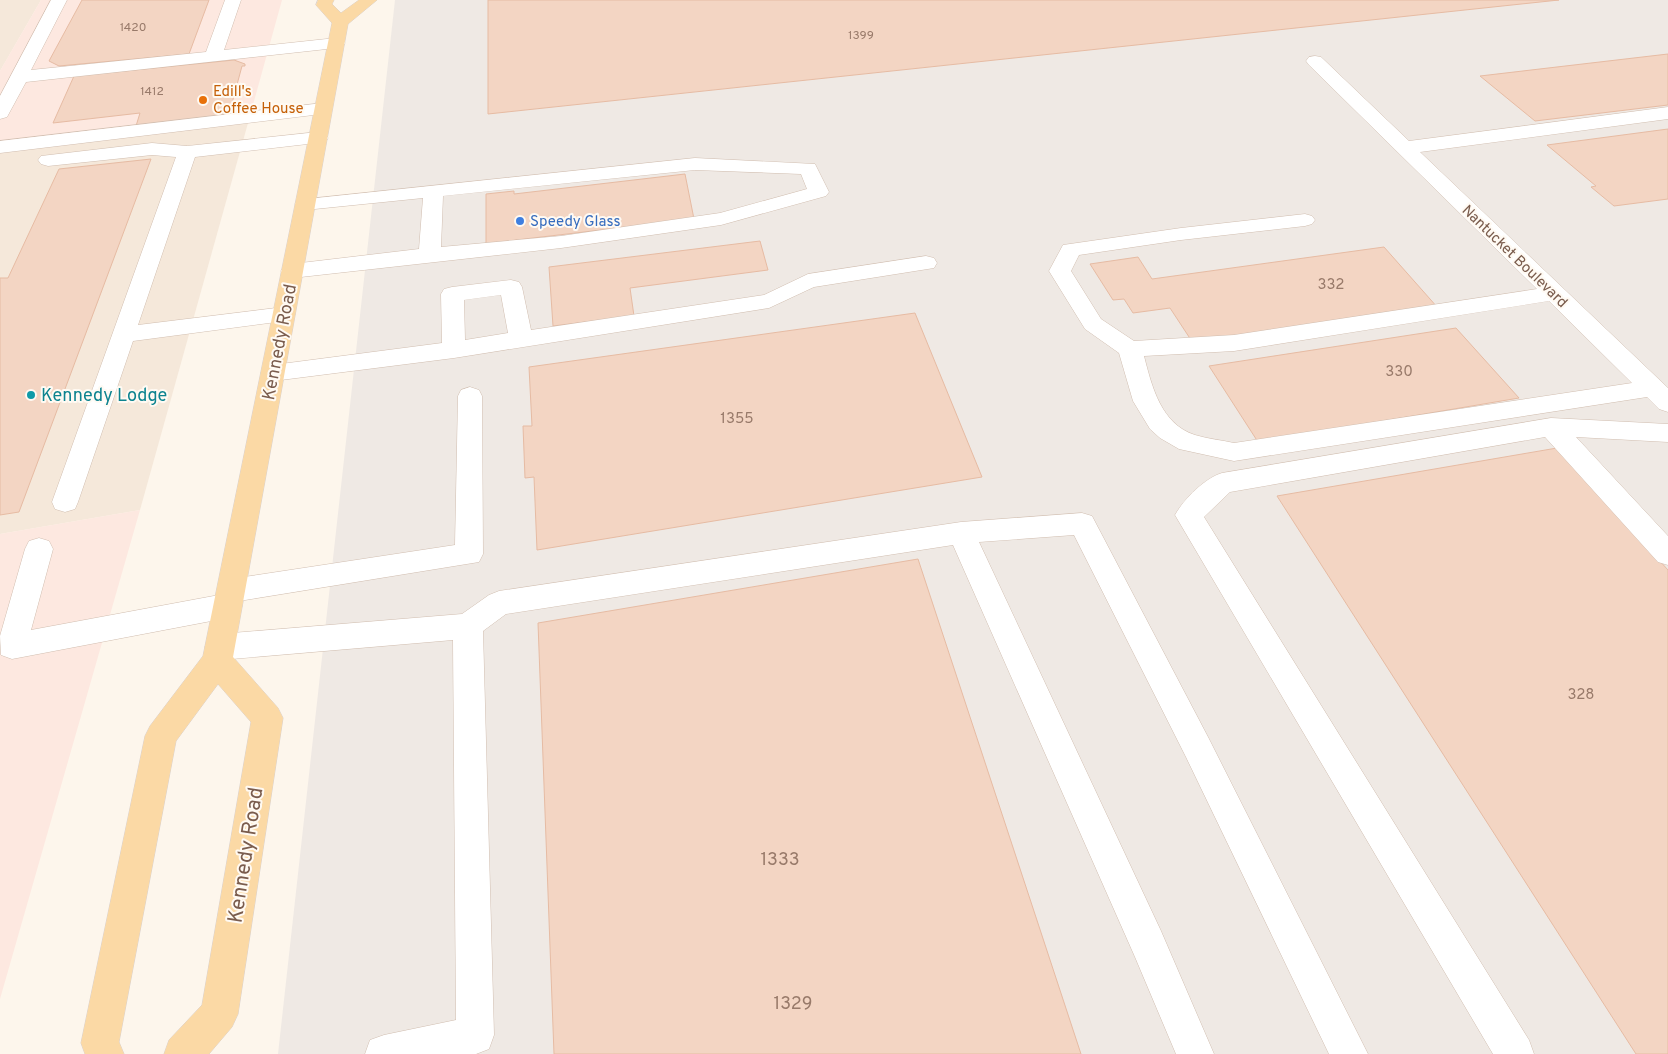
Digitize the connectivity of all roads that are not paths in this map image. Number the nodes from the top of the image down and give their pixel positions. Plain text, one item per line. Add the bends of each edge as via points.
1 (59, 0) edge
2 (233, 0) edge
3 (326, 0) edge
4 (369, 0) edge
5 (338, 33) junction
6 (212, 56) junction
7 (1315, 61) dead end
8 (19, 77) junction
9 (323, 109) junction
10 (0, 113) edge
11 (1668, 113) edge
12 (318, 138) junction
13 (0, 147) edge
14 (1404, 148) junction
15 (187, 152) junction
16 (16, 164) edge
17 (432, 192) junction
18 (305, 204) junction
19 (1305, 220) dead end
20 (430, 254) junction
21 (926, 264) dead end
22 (292, 271) junction
23 (1554, 293) junction
24 (284, 314) junction
25 (124, 335) junction
26 (521, 339) junction
27 (1130, 349) junction
28 (454, 350) junction
29 (273, 373) junction
30 (470, 396) dead end
31 (1660, 396) edge
32 (1551, 427) junction
33 (1668, 433) edge
34 (65, 502) dead end
35 (961, 533) junction
36 (39, 549) dead end
37 (1668, 554) edge
38 (229, 598) junction
39 (468, 626) junction
40 (218, 654) junction
41 (475, 1045) edge
42 (105, 1054) edge
43 (182, 1054) edge
44 (384, 1054) edge
45 (1195, 1054) edge
46 (1349, 1054) edge
47 (1515, 1054) edge

1 - 8 street
2 - 6 street
3 - 5 main road via 324,5
4 - 5 main road
5 - 6 street
5 - 9 main road, Kennedy Road
6 - 8 street
7 - 14 street, Nantucket Boulevard
8 - 10 street
9 - 12 main road, Kennedy Road
9 - 13 street
11 - 14 street
12 - 15 street
12 - 18 main road, Kennedy Road
14 - 23 street, Nantucket Boulevard
15 - 16 street via 152,149
15 - 25 street
17 - 18 street
17 - 20 street
17 - 20 street via 695,164 808,168 819,192 721,219 560,242
18 - 22 main road, Kennedy Road
19 - 27 street via 1071,250 1060,271 1093,324
20 - 22 street
21 - 26 street via 808,281 769,301
22 - 24 main road, Kennedy Road
23 - 27 street via 1234,343
23 - 31 street, Nantucket Boulevard
24 - 25 street
24 - 29 main road, Kennedy Road
25 - 34 street
26 - 28 street
26 - 28 street via 511,287 452,294
27 - 31 street via 1141,390 1153,418 1182,440 1234,452
28 - 29 street
29 - 38 main road, Kennedy Road
30 - 38 street via 470,554
32 - 33 street
32 - 37 street
32 - 47 street via 1222,483 1189,515
35 - 39 street via 499,603
35 - 45 street
35 - 46 street via 1082,524
36 - 38 street via 12,646
38 - 40 main road, Kennedy Road
39 - 40 street
39 - 41 street
40 - 42 main road, Kennedy Road via 161,736 100,1042
40 - 43 main road, Kennedy Road via 267,718 219,1014
41 - 44 street

